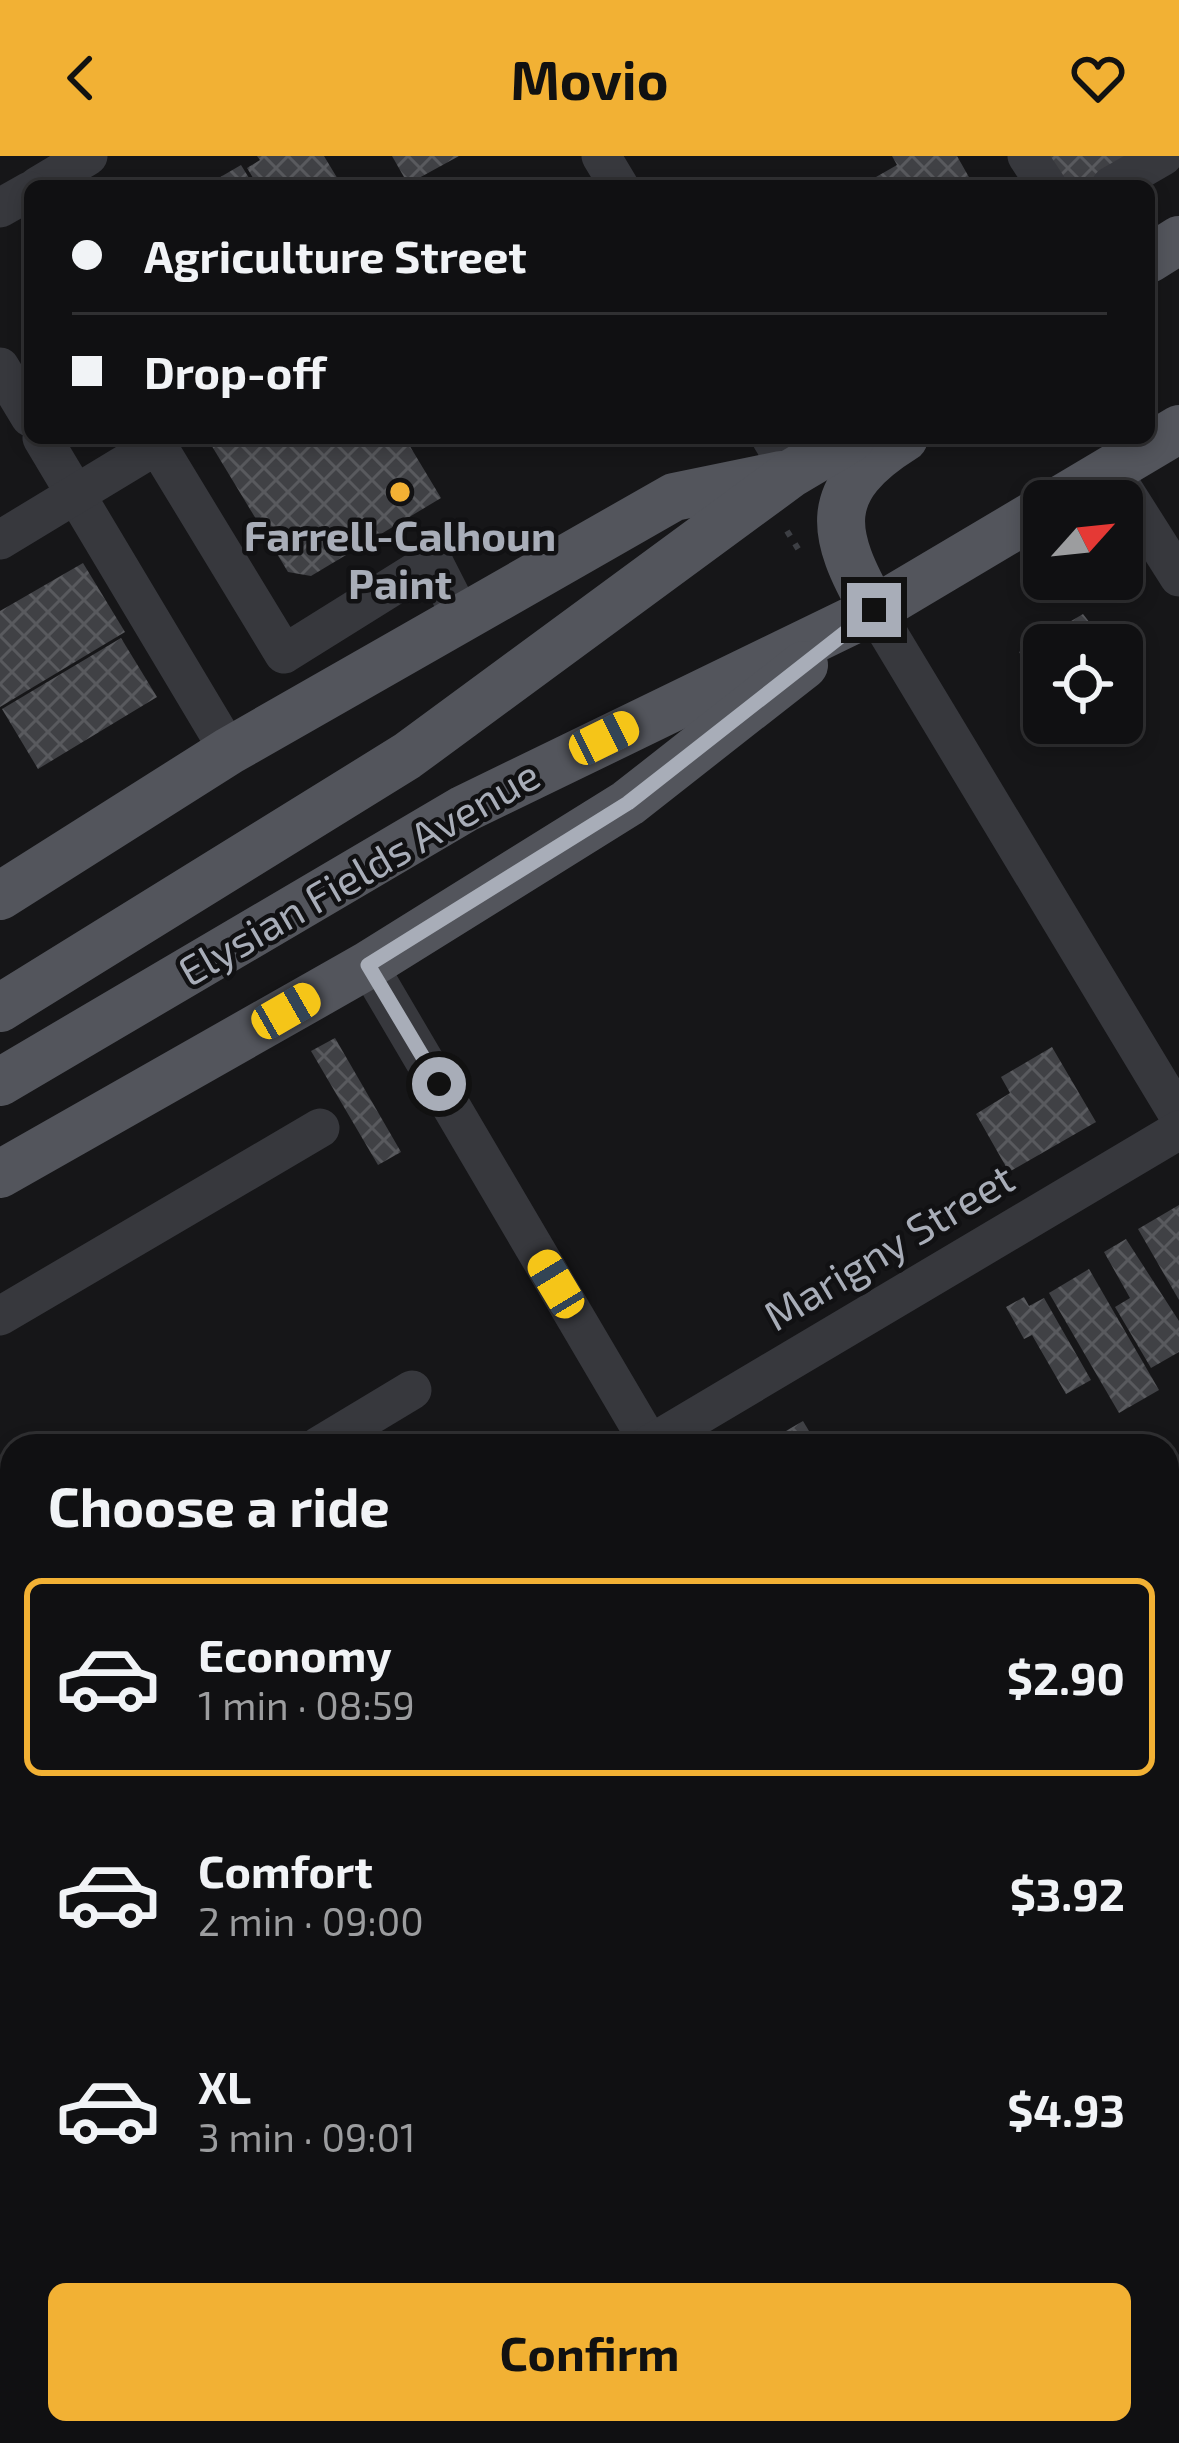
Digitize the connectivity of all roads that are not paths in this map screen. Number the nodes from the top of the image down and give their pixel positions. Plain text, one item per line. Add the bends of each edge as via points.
1 (88, 156) edge
2 (1162, 156) edge
3 (48, 180) edge
4 (1121, 180) edge
5 (0, 367) edge
6 (24, 408) edge
7 (46, 444) edge
8 (828, 444) edge
9 (897, 444) edge
10 (1154, 444) edge
11 (781, 456) edge
12 (1111, 470) junction
13 (1094, 480) edge
14 (75, 494) junction
15 (1023, 521) edge
16 (0, 540) edge
17 (1179, 577) edge
18 (874, 610) junction
19 (462, 618) junction
20 (300, 644) junction
21 (342, 686) junction
22 (229, 751) junction
23 (0, 896) edge
24 (368, 965) junction
25 (0, 1008) edge
26 (0, 1082) edge
27 (1179, 1116) edge
28 (320, 1128) dead end
29 (1179, 1130) edge
30 (0, 1174) edge
31 (0, 1316) edge
32 (412, 1390) dead end
33 (339, 1434) edge
34 (644, 1434) edge
35 (668, 1434) edge

1 - 3 street
2 - 4 street
5 - 6 street
7 - 14 street
8 - 11 main road, Elysian Fields Avenue
9 - 18 main road via 843,494 838,520 845,559
10 - 12 main road
11 - 19 main road via 674,497
11 - 25 main road, Elysian Fields Avenue via 524,675 219,877
12 - 13 main road
12 - 17 street
14 - 16 street
14 - 20 street via 157,445
14 - 22 street
15 - 18 main road, Elysian Fields Avenue
18 - 24 main road via 628,803
18 - 26 main road, Elysian Fields Avenue via 504,788
18 - 27 street
19 - 20 street via 433,561
19 - 21 main road
20 - 21 street
21 - 22 main road
22 - 23 main road
24 - 30 main road
24 - 34 street
28 - 31 street
29 - 35 street, Marigny Street
32 - 33 street

